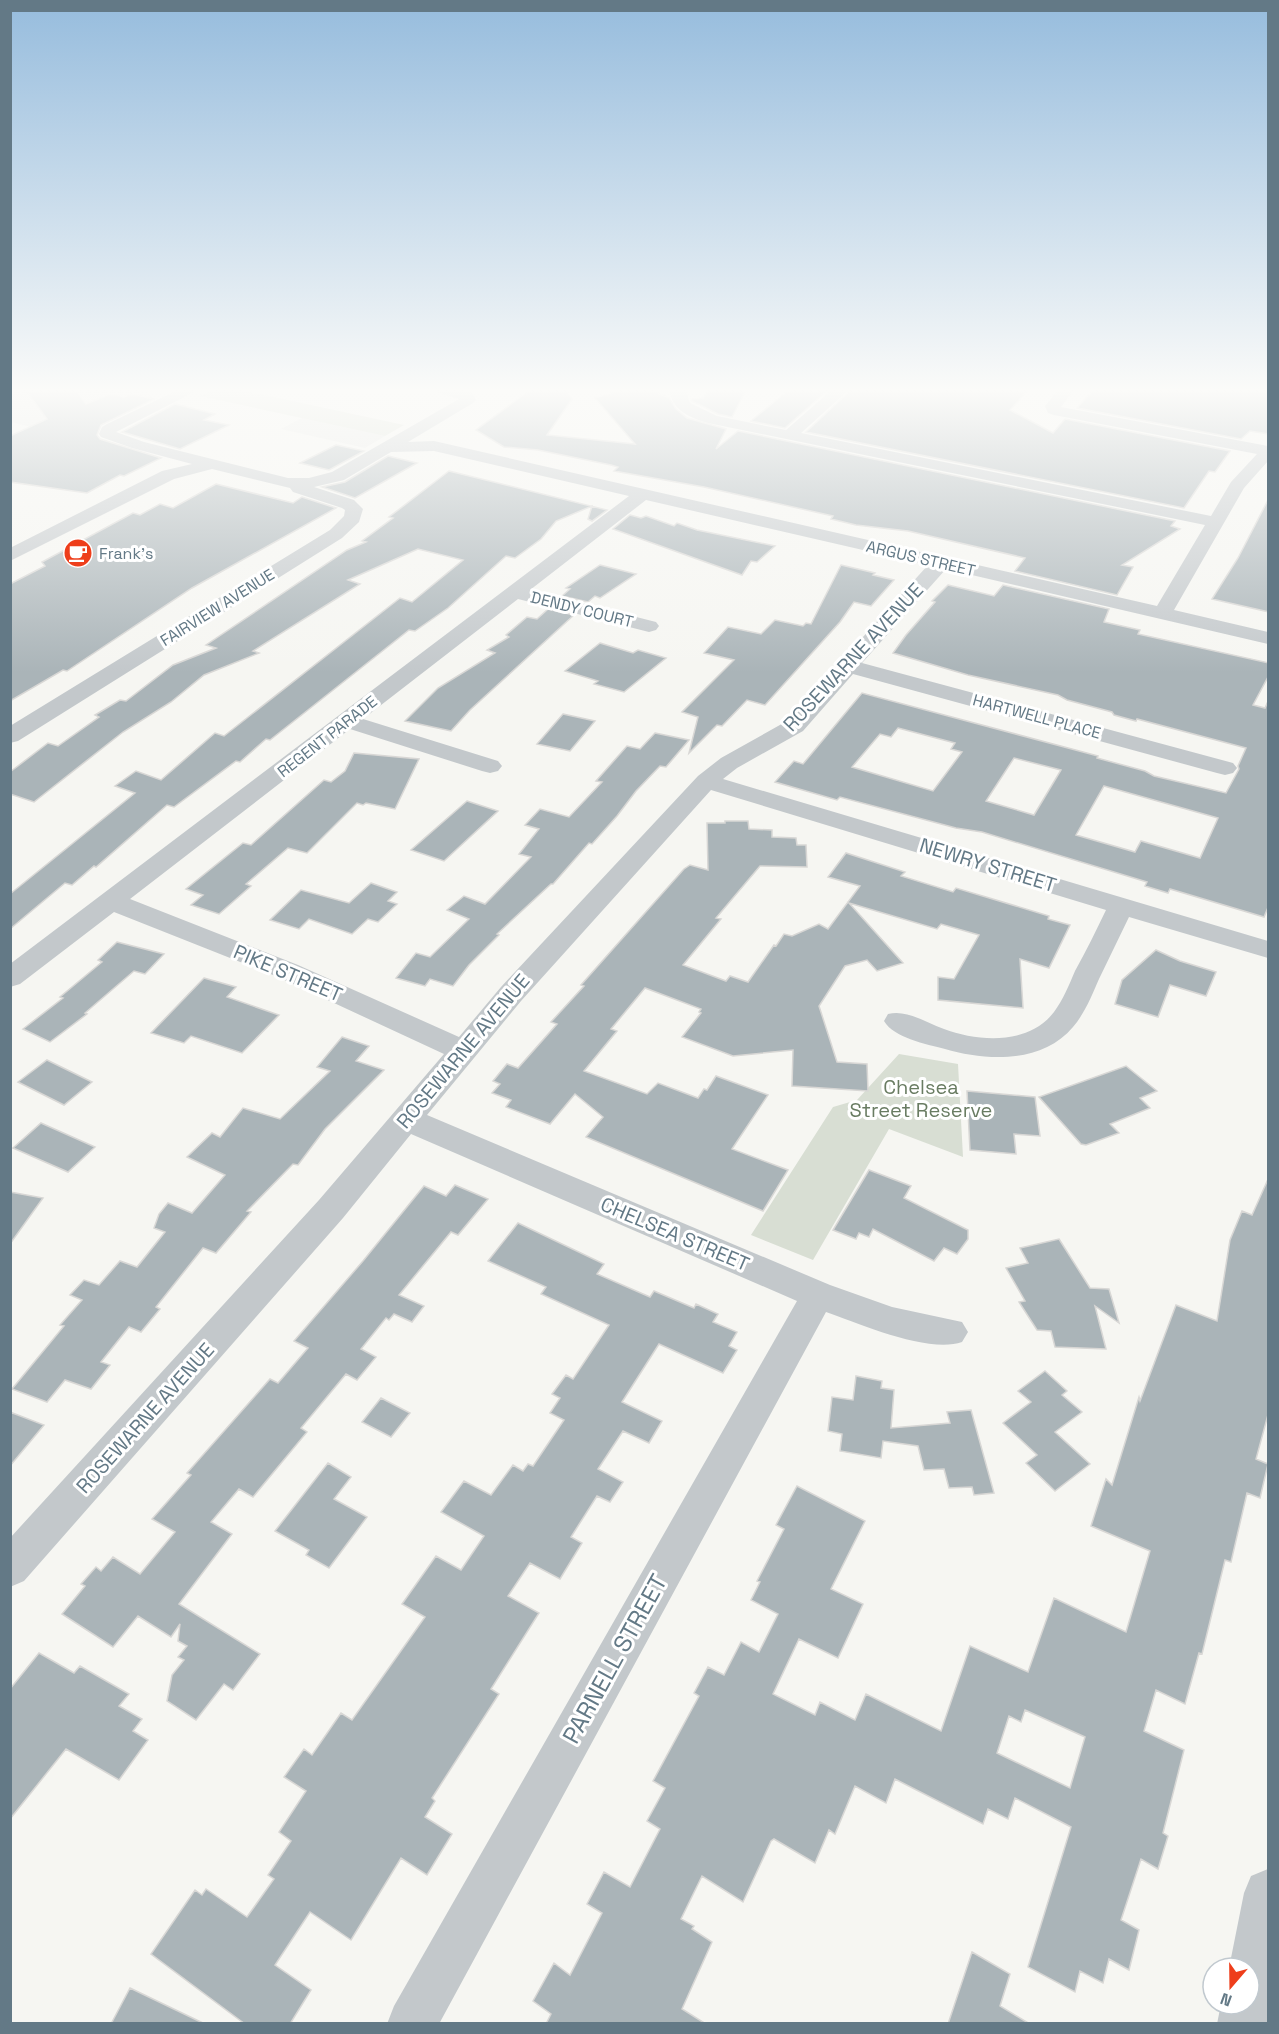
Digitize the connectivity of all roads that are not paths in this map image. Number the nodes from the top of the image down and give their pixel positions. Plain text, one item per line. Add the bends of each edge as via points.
1 (153, 483) edge
2 (288, 483) joint
3 (309, 483) edge
4 (333, 483) edge
5 (595, 483) edge
6 (1024, 483) edge
7 (1240, 483) edge
8 (643, 494) junction
9 (335, 498) junction
10 (1216, 522) junction
11 (10, 556) edge
12 (941, 563) junction
13 (515, 592) junction
14 (1163, 613) junction
15 (649, 626) dead end
16 (1269, 638) edge
17 (848, 666) junction
18 (346, 721) junction
19 (10, 736) edge
20 (490, 766) dead end
21 (1226, 768) dead end
22 (706, 780) junction
23 (111, 901) junction
24 (1121, 906) junction
25 (1269, 951) edge
26 (10, 978) edge
27 (898, 1021) dead end
28 (463, 1052) junction
29 (406, 1119) junction
30 (818, 1295) junction
31 (950, 1332) dead end
32 (10, 1568) edge
33 (1269, 1893) edge
34 (1256, 1956) edge
35 (412, 2024) edge

1 - 11 street
2 - 3 street
2 - 9 street
4 - 9 street via 330,491
5 - 8 street, ARGUS STREET
6 - 10 street
7 - 10 street
8 - 12 street, ARGUS STREET
8 - 13 street, REGENT PARADE
9 - 19 street, FAIRVIEW AVENUE via 354,509 353,518 342,530
10 - 14 street
12 - 14 street, ARGUS STREET
12 - 17 street, ROSEWARNE AVENUE
13 - 15 street, DENDY COURT
13 - 18 street, REGENT PARADE
14 - 16 street, ARGUS STREET
17 - 21 street, HARTWELL PLACE
17 - 22 street, ROSEWARNE AVENUE via 795,726
18 - 20 street
18 - 23 street, REGENT PARADE
22 - 24 street, NEWRY STREET
22 - 28 street, ROSEWARNE AVENUE via 518,985
23 - 26 street, REGENT PARADE
23 - 28 street, PIKE STREET via 288,971
24 - 25 street, NEWRY STREET
24 - 27 street via 1070,1010 1053,1032 1021,1045 978,1047 938,1039
28 - 29 street, ROSEWARNE AVENUE
29 - 30 street, CHELSEA STREET
29 - 32 street, ROSEWARNE AVENUE via 239,1314
30 - 31 street, CHELSEA STREET via 892,1321
30 - 35 street, PARNELL STREET
33 - 34 street

